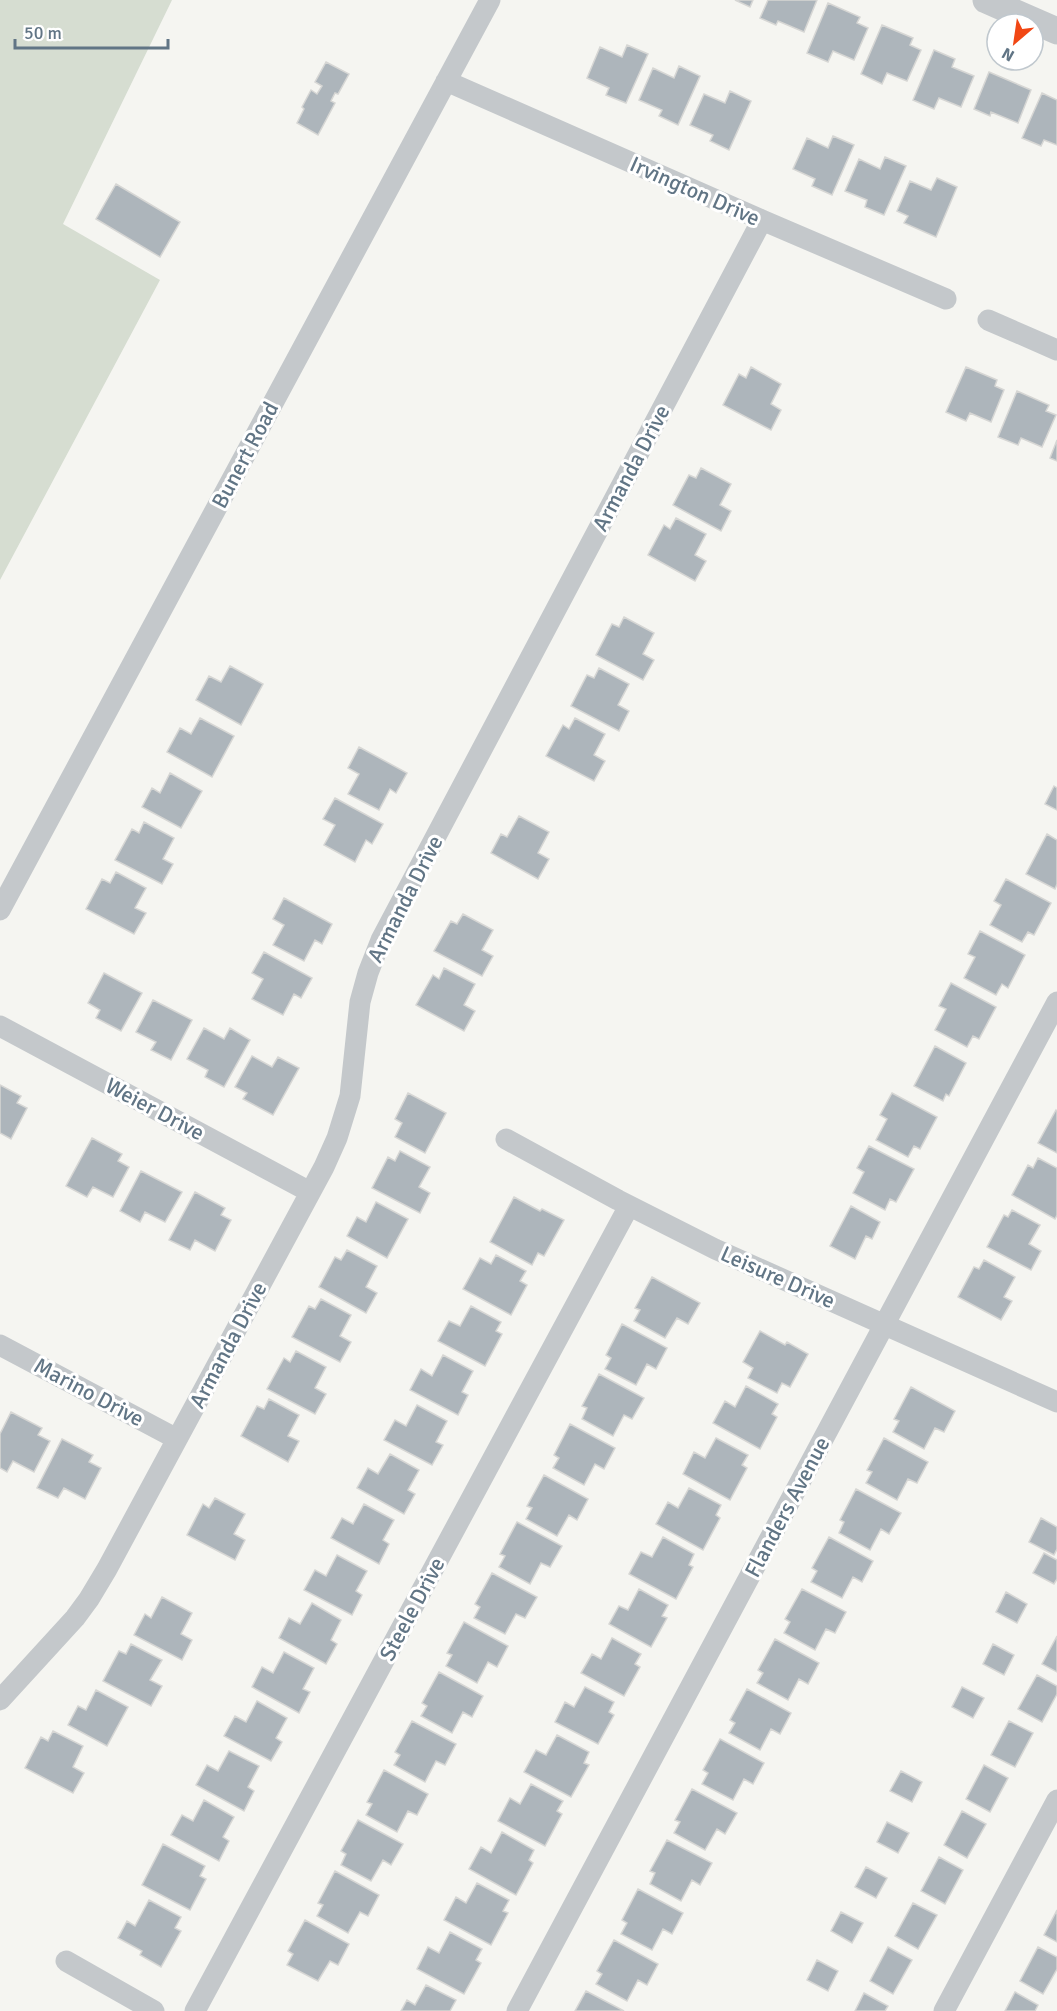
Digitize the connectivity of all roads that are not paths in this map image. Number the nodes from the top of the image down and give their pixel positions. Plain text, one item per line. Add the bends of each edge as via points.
1 (490, 0) edge
2 (986, 0) edge
3 (1057, 31) edge
4 (446, 81) junction
5 (762, 220) junction
6 (946, 298) dead end
7 (988, 320) dead end
8 (1057, 350) edge
9 (0, 910) edge
10 (1057, 1002) edge
11 (0, 1026) edge
12 (506, 1139) dead end
13 (310, 1192) junction
14 (628, 1206) junction
15 (884, 1324) junction
16 (0, 1345) edge
17 (1057, 1402) edge
18 (177, 1439) junction
19 (0, 1700) edge
20 (1057, 1800) edge
21 (66, 1961) dead end
22 (154, 2011) edge
23 (195, 2011) edge
24 (517, 2011) edge
25 (944, 2011) edge

1 - 4 street, Bunert Road
2 - 3 street
4 - 5 street, Irvington Drive
4 - 9 street, Bunert Road
5 - 6 street, Irvington Drive
5 - 13 street, Armanda Drive via 381,940 360,1002 354,1081 347,1111
7 - 8 street
10 - 15 street, Flanders Avenue
11 - 13 street, Weier Drive
12 - 14 street, Leisure Drive
13 - 18 street, Armanda Drive
14 - 15 street, Leisure Drive
14 - 23 street, Steele Drive
15 - 17 street, Leisure Drive
15 - 24 street, Flanders Avenue
16 - 18 street, Marino Drive
18 - 19 street, Armanda Drive via 89,1599
20 - 25 street
21 - 22 street

